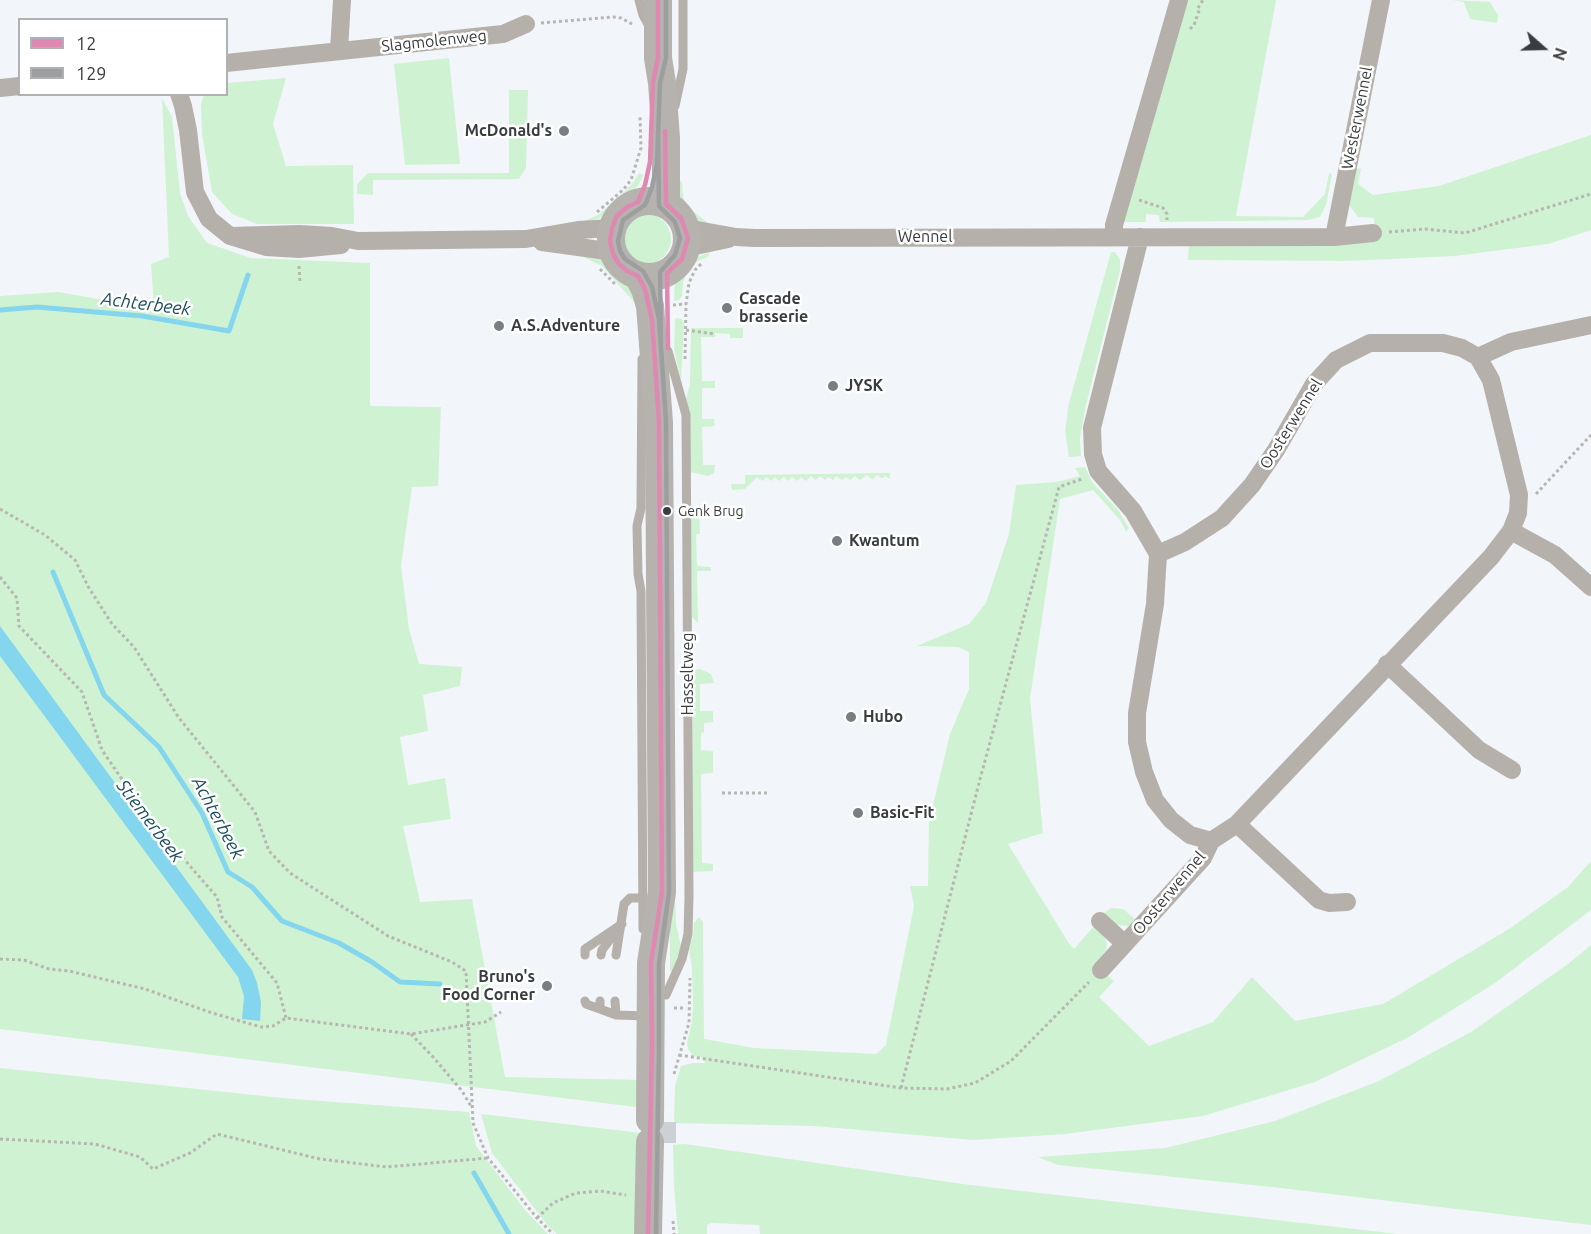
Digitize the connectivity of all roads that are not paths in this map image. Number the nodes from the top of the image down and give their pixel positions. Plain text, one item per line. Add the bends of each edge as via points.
1 (342, 0) edge
2 (639, 0) edge
3 (658, 0) edge
4 (683, 0) edge
5 (1179, 0) edge
6 (1381, 0) edge
7 (526, 24) road end
8 (650, 42) junction
9 (339, 50) junction
10 (228, 63) edge
11 (18, 86) edge
12 (0, 88) edge
13 (179, 96) edge
14 (666, 138) junction
15 (638, 202) junction
16 (666, 204) junction
17 (1372, 233) road end
18 (1114, 236) junction
19 (1140, 237) junction
20 (1334, 237) junction
21 (526, 239) junction
22 (604, 241) junction
23 (693, 245) junction
24 (667, 273) junction
25 (630, 284) junction
26 (1591, 325) edge
27 (673, 345) junction
28 (1478, 357) junction
29 (1511, 531) junction
30 (1158, 554) junction
31 (1591, 587) edge
32 (1387, 664) junction
33 (1512, 770) dead end
34 (1237, 824) junction
35 (1210, 841) junction
36 (652, 895) junction
37 (1347, 902) dead end
38 (1100, 921) dead end
39 (621, 924) junction
40 (1125, 944) junction
41 (585, 955) dead end
42 (601, 955) dead end
43 (616, 955) dead end
44 (1101, 970) road end
45 (585, 1001) dead end
46 (615, 1001) dead end
47 (668, 1007) junction
48 (616, 1015) junction
49 (659, 1233) edge

1 - 9 street
2 - 8 lane
3 - 8 main road
4 - 14 lane via 680,88
5 - 18 street
6 - 20 street, Westerwennel
7 - 9 street, Slagmolenweg via 503,34
8 - 14 main road via 662,82
8 - 15 main road via 650,162
9 - 10 street, Slagmolenweg
11 - 12 street
13 - 21 street via 188,130 195,192 209,219 230,236 266,246 300,249 358,241
14 - 16 main road
15 - 16 main road
15 - 22 main road via 617,216
16 - 23 main road via 675,210
17 - 20 street, Wennel
18 - 19 street, Wennel
18 - 23 street, Wennel via 736,237
19 - 20 street, Wennel
19 - 30 street via 1092,428 1093,454 1098,471 1133,511
21 - 22 street via 578,230
21 - 22 street via 600,250
22 - 25 main road, Hasseltweg
23 - 24 main road
24 - 25 main road
24 - 27 main road, Hasseltweg
25 - 27 main road, Hasseltweg via 645,289 650,306
26 - 28 street via 1511,342
27 - 36 main road, Hasseltweg via 659,422
27 - 36 lane, Hasseltweg via 641,364 641,508 637,526
27 - 47 lane, Hasseltweg via 686,415 689,896 687,942
28 - 29 street, Oosterwennel via 1491,380 1519,495
28 - 30 street, Oosterwennel via 1443,344 1370,343 1336,360 1314,384 1252,485 1222,518
29 - 31 street via 1555,555
29 - 32 street, Oosterwennel via 1491,557
30 - 35 street, Oosterwennel via 1155,603 1137,713 1137,742 1155,800 1190,835
32 - 33 street via 1479,750
32 - 34 street, Oosterwennel
34 - 35 street, Oosterwennel
34 - 37 street via 1319,900
35 - 40 street, Oosterwennel via 1203,858
36 - 39 lane via 630,898 624,904
36 - 47 main road, Hasseltweg via 666,916
36 - 47 main road, Hasseltweg via 646,948
38 - 40 street, Oosterwennel
39 - 41 lane via 585,949
39 - 42 lane
39 - 43 lane
40 - 44 street, Oosterwennel
45 - 48 lane
46 - 48 lane
47 - 48 lane
47 - 49 main road, Hasseltweg via 656,1132

